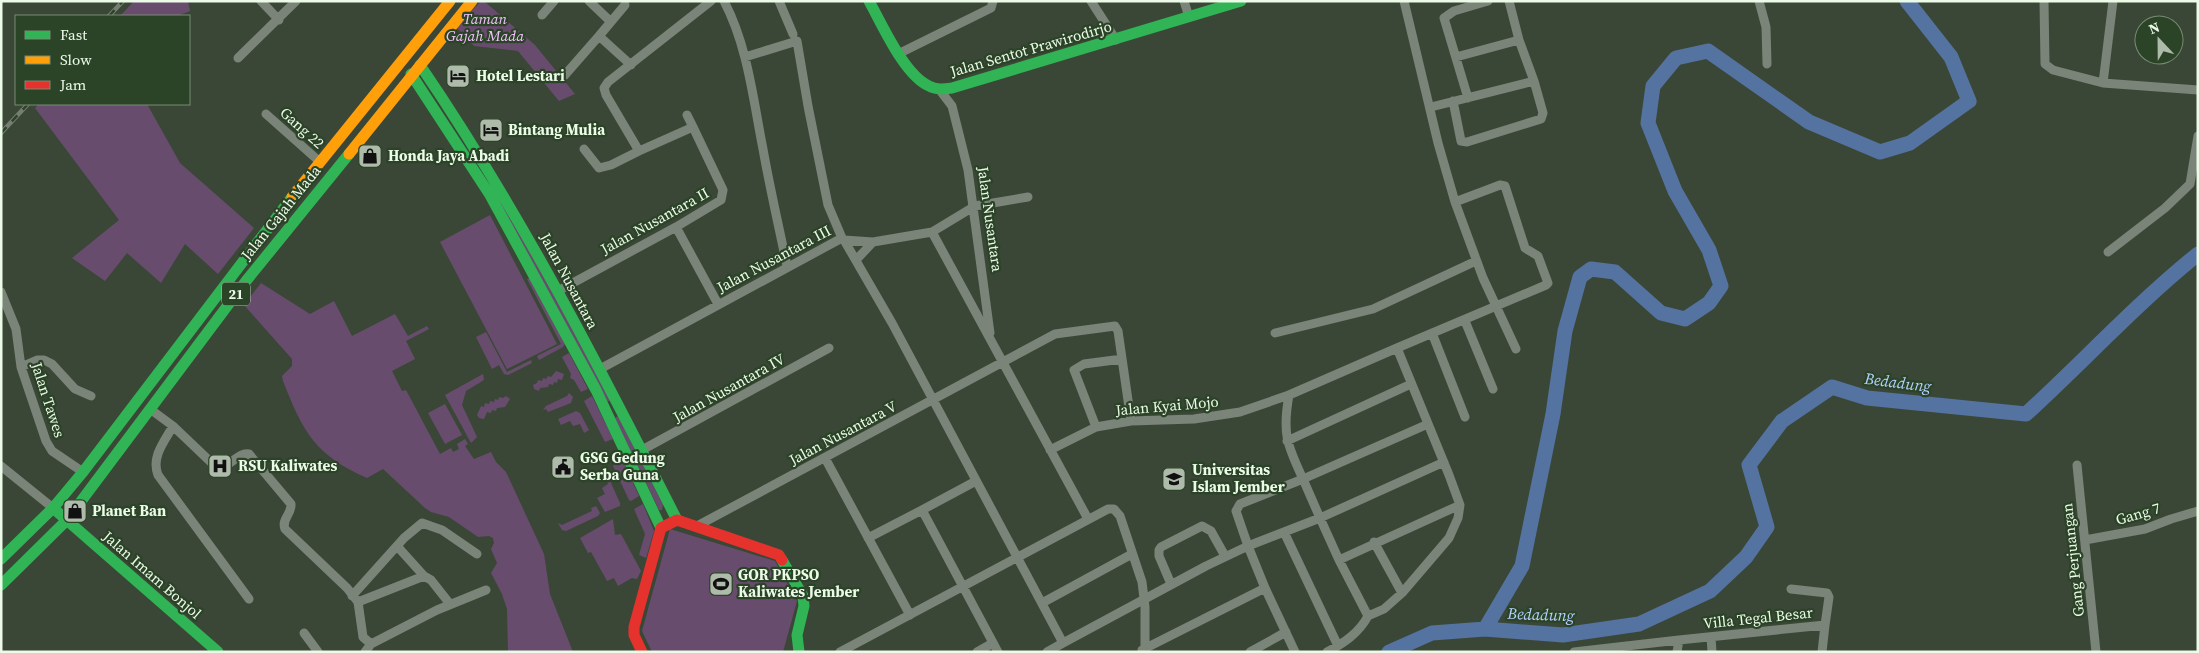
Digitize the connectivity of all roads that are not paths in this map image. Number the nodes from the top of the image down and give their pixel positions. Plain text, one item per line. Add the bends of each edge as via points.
1 (261, 1) edge
2 (296, 1) edge
3 (450, 1) edge
4 (472, 1) edge
5 (554, 1) edge
6 (589, 1) edge
7 (711, 1) edge
8 (724, 1) edge
9 (779, 1) edge
10 (869, 1) edge
11 (993, 1) edge
12 (1091, 1) edge
13 (1184, 1) edge
14 (1241, 1) edge
15 (1404, 1) edge
16 (1488, 1) edge
17 (1509, 1) edge
18 (1759, 1) edge
19 (2044, 1) edge
20 (2113, 1) edge
21 (625, 5) dead end
22 (542, 15) dead end
23 (1189, 17) junction
24 (279, 20) junction
25 (610, 21) junction
26 (794, 34) dead end
27 (599, 36) junction
28 (1116, 40) junction
29 (1519, 40) junction
30 (900, 53) junction
31 (745, 57) junction
32 (1456, 57) junction
33 (238, 58) dead end
34 (420, 64) junction
35 (1767, 64) dead end
36 (631, 65) junction
37 (412, 74) junction
38 (564, 76) dead end
39 (1534, 81) junction
40 (2103, 83) junction
41 (952, 88) junction
42 (939, 89) junction
43 (2198, 90) edge
44 (1468, 98) junction
45 (1453, 102) junction
46 (952, 106) junction
47 (1431, 107) junction
48 (266, 114) dead end
49 (687, 115) dead end
50 (693, 127) junction
51 (2198, 136) edge
52 (584, 149) dead end
53 (639, 152) junction
54 (320, 162) junction
55 (1028, 197) dead end
56 (1456, 202) junction
57 (974, 206) junction
58 (676, 227) junction
59 (932, 232) junction
60 (843, 239) junction
61 (873, 242) junction
62 (2108, 252) dead end
63 (856, 260) junction
64 (1476, 261) junction
65 (787, 266) junction
66 (558, 291) junction
67 (1, 292) edge
68 (718, 304) junction
69 (1495, 307) junction
70 (1465, 321) junction
71 (1275, 333) dead end
72 (1432, 333) junction
73 (991, 338) junction
74 (176, 347) junction
75 (829, 348) dead end
76 (1397, 348) junction
77 (1516, 349) dead end
78 (189, 357) junction
79 (1122, 359) junction
80 (1002, 363) junction
81 (21, 367) junction
82 (600, 369) junction
83 (1411, 384) junction
84 (1492, 389) dead end
85 (1289, 395) junction
86 (91, 396) dead end
87 (933, 401) junction
88 (618, 404) junction
89 (150, 409) junction
90 (606, 410) junction
91 (1465, 417) dead end
92 (1131, 421) junction
93 (1428, 424) junction
94 (174, 426) junction
95 (1096, 427) junction
96 (1287, 441) junction
97 (642, 450) junction
98 (1050, 450) junction
99 (825, 458) junction
100 (1444, 462) junction
101 (2077, 465) dead end
102 (1, 466) edge
103 (83, 472) junction
104 (1303, 479) junction
105 (976, 481) junction
106 (1460, 505) junction
107 (53, 508) junction
108 (922, 510) junction
109 (2198, 511) edge
110 (1320, 518) junction
111 (1088, 519) junction
112 (67, 520) junction
113 (677, 520) junction
114 (697, 526) junction
115 (661, 528) junction
116 (1284, 532) junction
117 (868, 538) junction
118 (2086, 540) junction
119 (1374, 542) junction
120 (396, 546) junction
121 (1248, 546) junction
122 (477, 554) dead end
123 (1132, 554) junction
124 (1225, 556) junction
125 (1018, 558) junction
126 (1, 559) edge
127 (1339, 560) junction
128 (424, 576) junction
129 (1171, 584) junction
130 (1, 585) edge
131 (963, 587) junction
132 (1265, 588) junction
133 (1790, 589) dead end
134 (486, 590) dead end
135 (1402, 592) junction
136 (249, 599) dead end
137 (355, 599) junction
138 (1145, 600) junction
139 (1042, 603) junction
140 (450, 604) junction
141 (910, 615) junction
142 (1368, 616) junction
143 (1825, 625) junction
144 (1286, 632) junction
145 (304, 633) dead end
146 (1711, 637) junction
147 (1679, 640) junction
148 (993, 643) junction
149 (1063, 643) junction
150 (371, 644) junction
151 (1338, 646) junction
152 (1638, 648) edge
153 (1606, 650) edge
154 (1143, 651) edge
155 (218, 652) edge
156 (318, 652) edge
157 (365, 652) edge
158 (642, 652) edge
159 (799, 652) edge
160 (840, 652) edge
161 (977, 652) edge
162 (998, 652) edge
163 (1046, 652) edge
164 (1250, 652) edge
165 (1296, 652) edge
166 (1327, 652) edge
167 (1574, 652) edge
168 (1677, 652) edge
169 (1712, 652) edge
170 (1822, 652) edge
171 (2096, 652) edge

1 - 24 street
2 - 24 street
3 - 54 main road, Jalan Gajah Mada / 21
4 - 34 main road, Jalan Gajah Mada / 21
5 - 22 street
6 - 25 street
7 - 36 street
8 - 31 street
9 - 26 street
10 - 30 main road, Jalan Sentot Prawirodirjo
11 - 30 street via 991,8
12 - 28 street
13 - 23 street
14 - 23 main road, Jalan Sentot Prawirodirjo
15 - 47 street
16 - 32 street via 1450,12 1444,18
17 - 29 street
18 - 35 street via 1766,27
19 - 40 street via 2045,64 2053,70
20 - 40 street
21 - 25 street
23 - 28 main road, Jalan Sentot Prawirodirjo
24 - 33 street
25 - 27 street
27 - 36 street
27 - 38 street
28 - 41 main road, Jalan Sentot Prawirodirjo
29 - 32 street
29 - 39 street
30 - 42 main road, Jalan Sentot Prawirodirjo via 918,79
31 - 60 street via 797,41 828,205
31 - 65 street
32 - 44 street
34 - 37 main road, Jalan Gajah Mada / 21
34 - 66 main road, Jalan Nusantara via 502,188
36 - 53 street via 608,82 604,91
37 - 78 main road, Jalan Gajah Mada / 21 via 299,213
37 - 90 main road, Jalan Nusantara via 490,195
39 - 44 street
39 - 45 street via 1543,113 1541,119 1467,142 1461,140
40 - 43 street
41 - 42 main road, Jalan Sentot Prawirodirjo
41 - 46 street
42 - 46 street
44 - 45 street
45 - 47 street
46 - 57 street, Jalan Nusantara
47 - 56 street
48 - 54 street, Gang 22
49 - 50 street
50 - 53 street
50 - 58 street, Jalan Nusantara II via 723,196 718,204
51 - 62 street via 2190,184 2165,208
52 - 53 street via 598,168
54 - 74 main road, Jalan Gajah Mada / 21
55 - 57 street, Jalan Nusantara III
56 - 64 street
56 - 69 street, Jalan Kyai Mojo via 1500,185 1505,186 1525,248 1538,256 1547,280 1546,285
57 - 59 street, Jalan Nusantara III
57 - 73 street, Jalan Nusantara
58 - 66 street, Jalan Nusantara II
58 - 68 street
59 - 61 street, Jalan Nusantara III
59 - 73 street
60 - 61 street, Jalan Nusantara III
60 - 63 street
60 - 65 street, Jalan Nusantara III
61 - 63 street
63 - 87 street
64 - 69 street
64 - 71 street via 1373,309
65 - 68 street, Jalan Nusantara III
66 - 82 main road, Jalan Nusantara
67 - 81 street, Jalan Tawes via 16,329
68 - 82 street, Jalan Nusantara III
69 - 70 street, Jalan Kyai Mojo
69 - 77 street
70 - 72 street, Jalan Kyai Mojo
70 - 84 street
72 - 76 street, Jalan Kyai Mojo
72 - 91 street
73 - 80 street
74 - 78 main road
74 - 103 main road, Jalan Gajah Mada / 21
75 - 97 street, Jalan Nusantara IV
76 - 83 street
76 - 85 street, Jalan Kyai Mojo
78 - 89 main road, Jalan Gajah Mada / 21
79 - 80 street, Jalan Nusantara V via 1118,331 1112,326 1055,334
79 - 92 street, Jalan Nusantara V
79 - 95 street via 1084,364 1074,370
80 - 87 street, Jalan Nusantara V
80 - 98 street
81 - 86 street via 44,360 52,364 75,389
81 - 103 street, Jalan Tawes via 48,446
82 - 88 main road, Jalan Nusantara
83 - 93 street
83 - 96 street
85 - 92 street, Jalan Kyai Mojo via 1240,412 1194,419
85 - 96 street via 1284,422
87 - 99 street, Jalan Nusantara V
87 - 105 street
88 - 90 main road
88 - 97 main road, Jalan Nusantara
89 - 94 street
89 - 112 main road, Jalan Gajah Mada / 21
90 - 115 main road, Jalan Nusantara
92 - 95 street, Jalan Kyai Mojo
93 - 100 street
93 - 104 street
94 - 136 street via 158,452 158,475
94 - 137 street via 217,468 224,467 242,454 249,454 291,504 284,520 285,529
95 - 98 street, Jalan Kyai Mojo
96 - 104 street
97 - 113 main road, Jalan Nusantara
98 - 111 street
99 - 114 street, Jalan Nusantara V
99 - 117 street
100 - 106 street
100 - 110 street
101 - 118 street, Gang Perjuangan
102 - 107 street
103 - 107 main road, Jalan Gajah Mada / 21
104 - 110 street
104 - 121 street via 1236,508
105 - 108 street
105 - 125 street
106 - 119 street
106 - 135 street via 1449,538
107 - 112 main road
107 - 126 main road, Jalan Gajah Mada / 21
108 - 117 street
108 - 131 street
109 - 118 street, Gang 7 via 2146,529
110 - 116 street
110 - 127 street
111 - 123 street via 1114,509 1120,516
111 - 125 street
112 - 130 main road, Jalan Gajah Mada / 21
112 - 155 main road, Jalan Imam Bonjol
113 - 114 main road
113 - 115 main road
114 - 159 main road via 781,557 803,596 798,628
115 - 158 main road via 633,631
116 - 121 street
116 - 151 street
117 - 141 street
118 - 171 street, Gang Perjuangan
119 - 127 street
119 - 135 street
120 - 122 street via 419,524 426,523
120 - 128 street
120 - 137 street
121 - 124 street
121 - 132 street
123 - 138 street
123 - 139 street
124 - 129 street
124 - 129 street via 1212,531 1202,526 1161,547 1159,556
125 - 131 street
125 - 139 street
127 - 142 street
128 - 137 street
128 - 140 street via 432,580
129 - 138 street
131 - 141 street
131 - 148 street
132 - 144 street
132 - 154 street
133 - 143 street via 1827,593
134 - 140 street
135 - 142 street via 1384,609
137 - 150 street via 363,637
138 - 149 street
138 - 154 street
139 - 149 street
140 - 150 street
141 - 160 street
142 - 151 street via 1362,626
143 - 146 street, Villa Tegal Besar
143 - 170 street, Villa Tegal Besar
144 - 164 street
144 - 165 street
145 - 156 street
146 - 147 street, Villa Tegal Besar
146 - 169 street
147 - 152 street, Villa Tegal Besar
147 - 168 street
148 - 161 street
148 - 162 street
149 - 163 street
150 - 157 street
151 - 166 street
152 - 153 street, Villa Tegal Besar
153 - 167 street, Villa Tegal Besar

